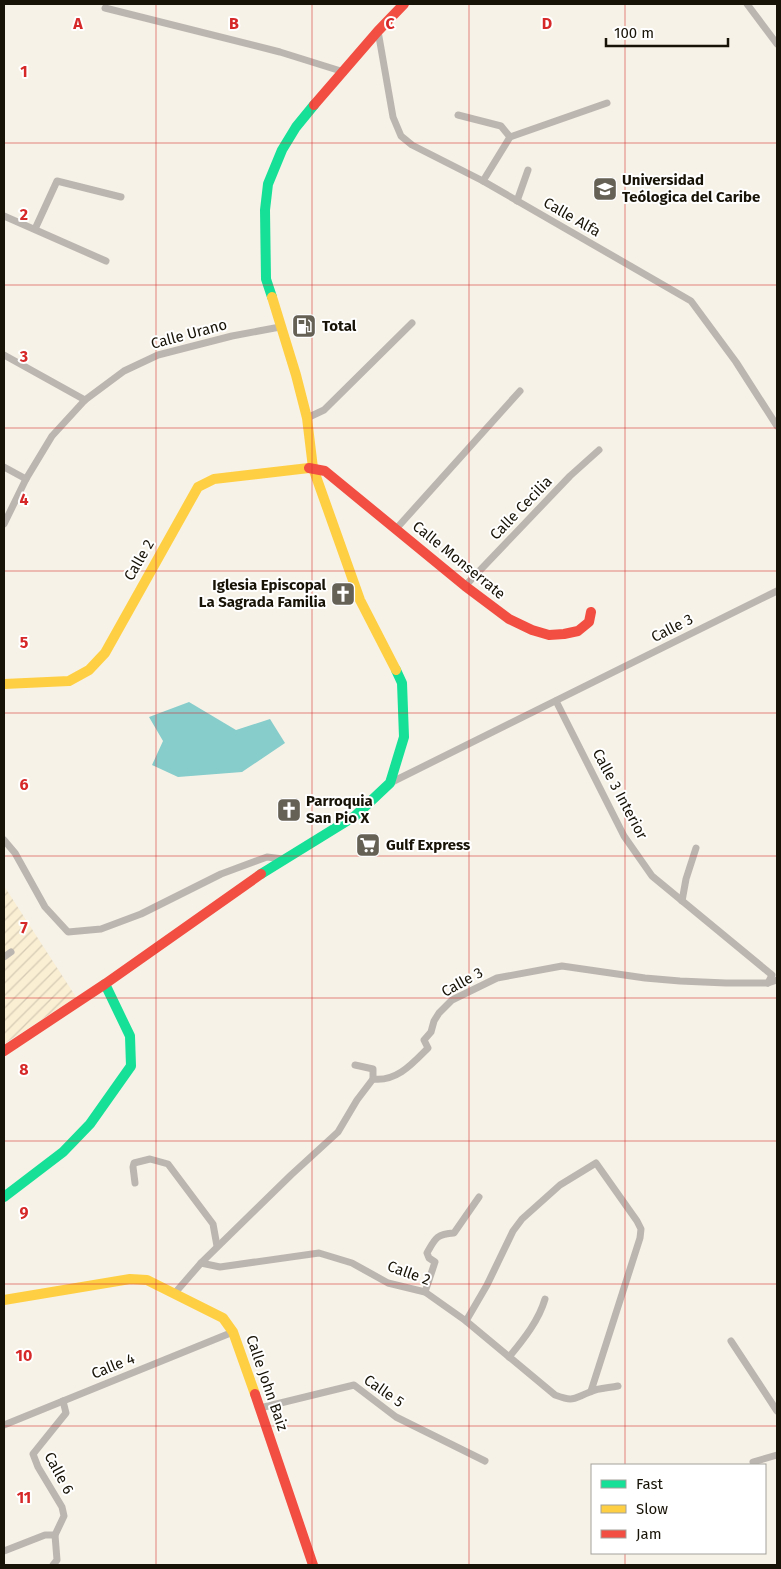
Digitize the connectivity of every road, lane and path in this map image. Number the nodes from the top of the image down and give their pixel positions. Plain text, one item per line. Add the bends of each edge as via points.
1 (404, 4) edge
2 (747, 4) edge
3 (105, 8) dead end
4 (378, 31) junction
5 (777, 44) edge
6 (344, 72) junction
7 (607, 103) dead end
8 (458, 115) dead end
9 (510, 137) junction
10 (528, 170) dead end
11 (483, 181) junction
12 (121, 197) dead end
13 (518, 201) junction
14 (4, 216) edge
15 (35, 229) junction
16 (106, 261) dead end
17 (412, 323) dead end
18 (280, 327) junction
19 (4, 355) edge
20 (520, 391) dead end
21 (85, 400) junction
22 (307, 418) junction
23 (777, 426) edge
24 (598, 450) dead end
25 (4, 467) edge
26 (313, 468) junction
27 (26, 479) junction
28 (4, 524) edge
29 (396, 529) junction
30 (465, 586) junction
31 (777, 591) edge
32 (591, 612) dead end
33 (4, 684) edge
34 (556, 701) junction
35 (390, 783) junction
36 (4, 840) edge
37 (696, 848) dead end
38 (284, 860) junction
39 (682, 901) junction
40 (11, 952) dead end
41 (4, 957) edge
42 (777, 980) edge
43 (768, 983) junction
44 (105, 984) junction
45 (4, 1051) edge
46 (355, 1065) dead end
47 (373, 1079) junction
48 (135, 1183) dead end
49 (4, 1197) edge
50 (479, 1197) dead end
51 (217, 1246) junction
52 (201, 1263) junction
53 (425, 1292) junction
54 (174, 1294) junction
55 (545, 1299) dead end
56 (4, 1300) edge
57 (466, 1321) junction
58 (234, 1332) junction
59 (731, 1341) dead end
60 (509, 1357) junction
61 (618, 1386) dead end
62 (590, 1391) junction
63 (64, 1401) junction
64 (260, 1408) junction
65 (777, 1411) edge
66 (4, 1425) edge
67 (777, 1455) edge
68 (485, 1461) dead end
69 (752, 1462) dead end
70 (55, 1536) junction
71 (4, 1551) edge
72 (53, 1565) edge
73 (313, 1565) edge

1 - 4 street
2 - 5 street
3 - 6 street via 280,52
4 - 6 street
4 - 11 street, Calle Alfa via 393,117 401,136 412,145
6 - 18 street via 296,127 268,184 266,279
7 - 9 street
8 - 9 street via 501,126
9 - 11 street
10 - 13 street
11 - 13 street, Calle Alfa
12 - 15 street via 57,181
13 - 23 street, Calle Alfa via 691,301
14 - 15 street
15 - 16 street
17 - 22 street via 324,410
18 - 21 street, Calle Urano via 158,355 124,371
18 - 22 street
19 - 21 street
20 - 29 street
21 - 27 street, Calle Urano via 52,436
22 - 26 street
24 - 30 street, Calle Cecilia
25 - 27 street
26 - 29 street, Calle Monserrate via 325,471
26 - 33 street, Calle 2 via 214,479 198,487 97,663 69,681
26 - 35 street via 360,600 402,683 404,737
27 - 28 street, Calle Urano
29 - 30 street, Calle Monserrate
30 - 32 street, Calle Monserrate via 509,619 549,635 578,631 589,622
31 - 34 street, Calle 3
34 - 35 street, Calle 3
34 - 39 street, Calle 3 Interior via 624,836 652,876
35 - 38 street via 355,816
36 - 38 street via 46,907 68,932 101,929 141,914 222,874 267,857
37 - 39 street
38 - 44 street
39 - 43 street, Calle 3 Interior via 772,974
40 - 41 street
42 - 43 street
43 - 47 street, Calle 3 via 654,978 562,966 497,978 452,1000 439,1012 424,1040 428,1048 414,1063 395,1077
44 - 45 street
44 - 49 street via 130,1036 131,1066 90,1124 64,1152
46 - 47 street via 373,1069
47 - 51 street via 338,1132
48 - 51 street via 134,1163 150,1160 168,1164 213,1224
50 - 53 street via 454,1233 437,1236 427,1253 436,1262
51 - 52 street
52 - 53 street, Calle 2 via 220,1267 319,1253 352,1263 388,1283
52 - 54 street
53 - 57 street, Calle 2
54 - 56 street, Calle John Baiz via 147,1280 130,1279
54 - 58 street, Calle John Baiz via 223,1318
55 - 60 street via 541,1312
57 - 60 street, Calle 2
57 - 62 street via 522,1219 560,1185 596,1163 641,1230
58 - 63 street, Calle 4
58 - 64 street, Calle John Baiz
59 - 65 street
60 - 62 street, Calle 2 via 555,1395 576,1399
61 - 62 street, Calle 2
63 - 66 street, Calle 4
63 - 70 street, Calle 6 via 66,1413 33,1454 62,1507 64,1516
64 - 68 street, Calle 5 via 354,1385 396,1417
64 - 73 street, Calle John Baiz
67 - 69 street
70 - 71 street via 46,1535
70 - 72 street, Calle 6 via 57,1560

